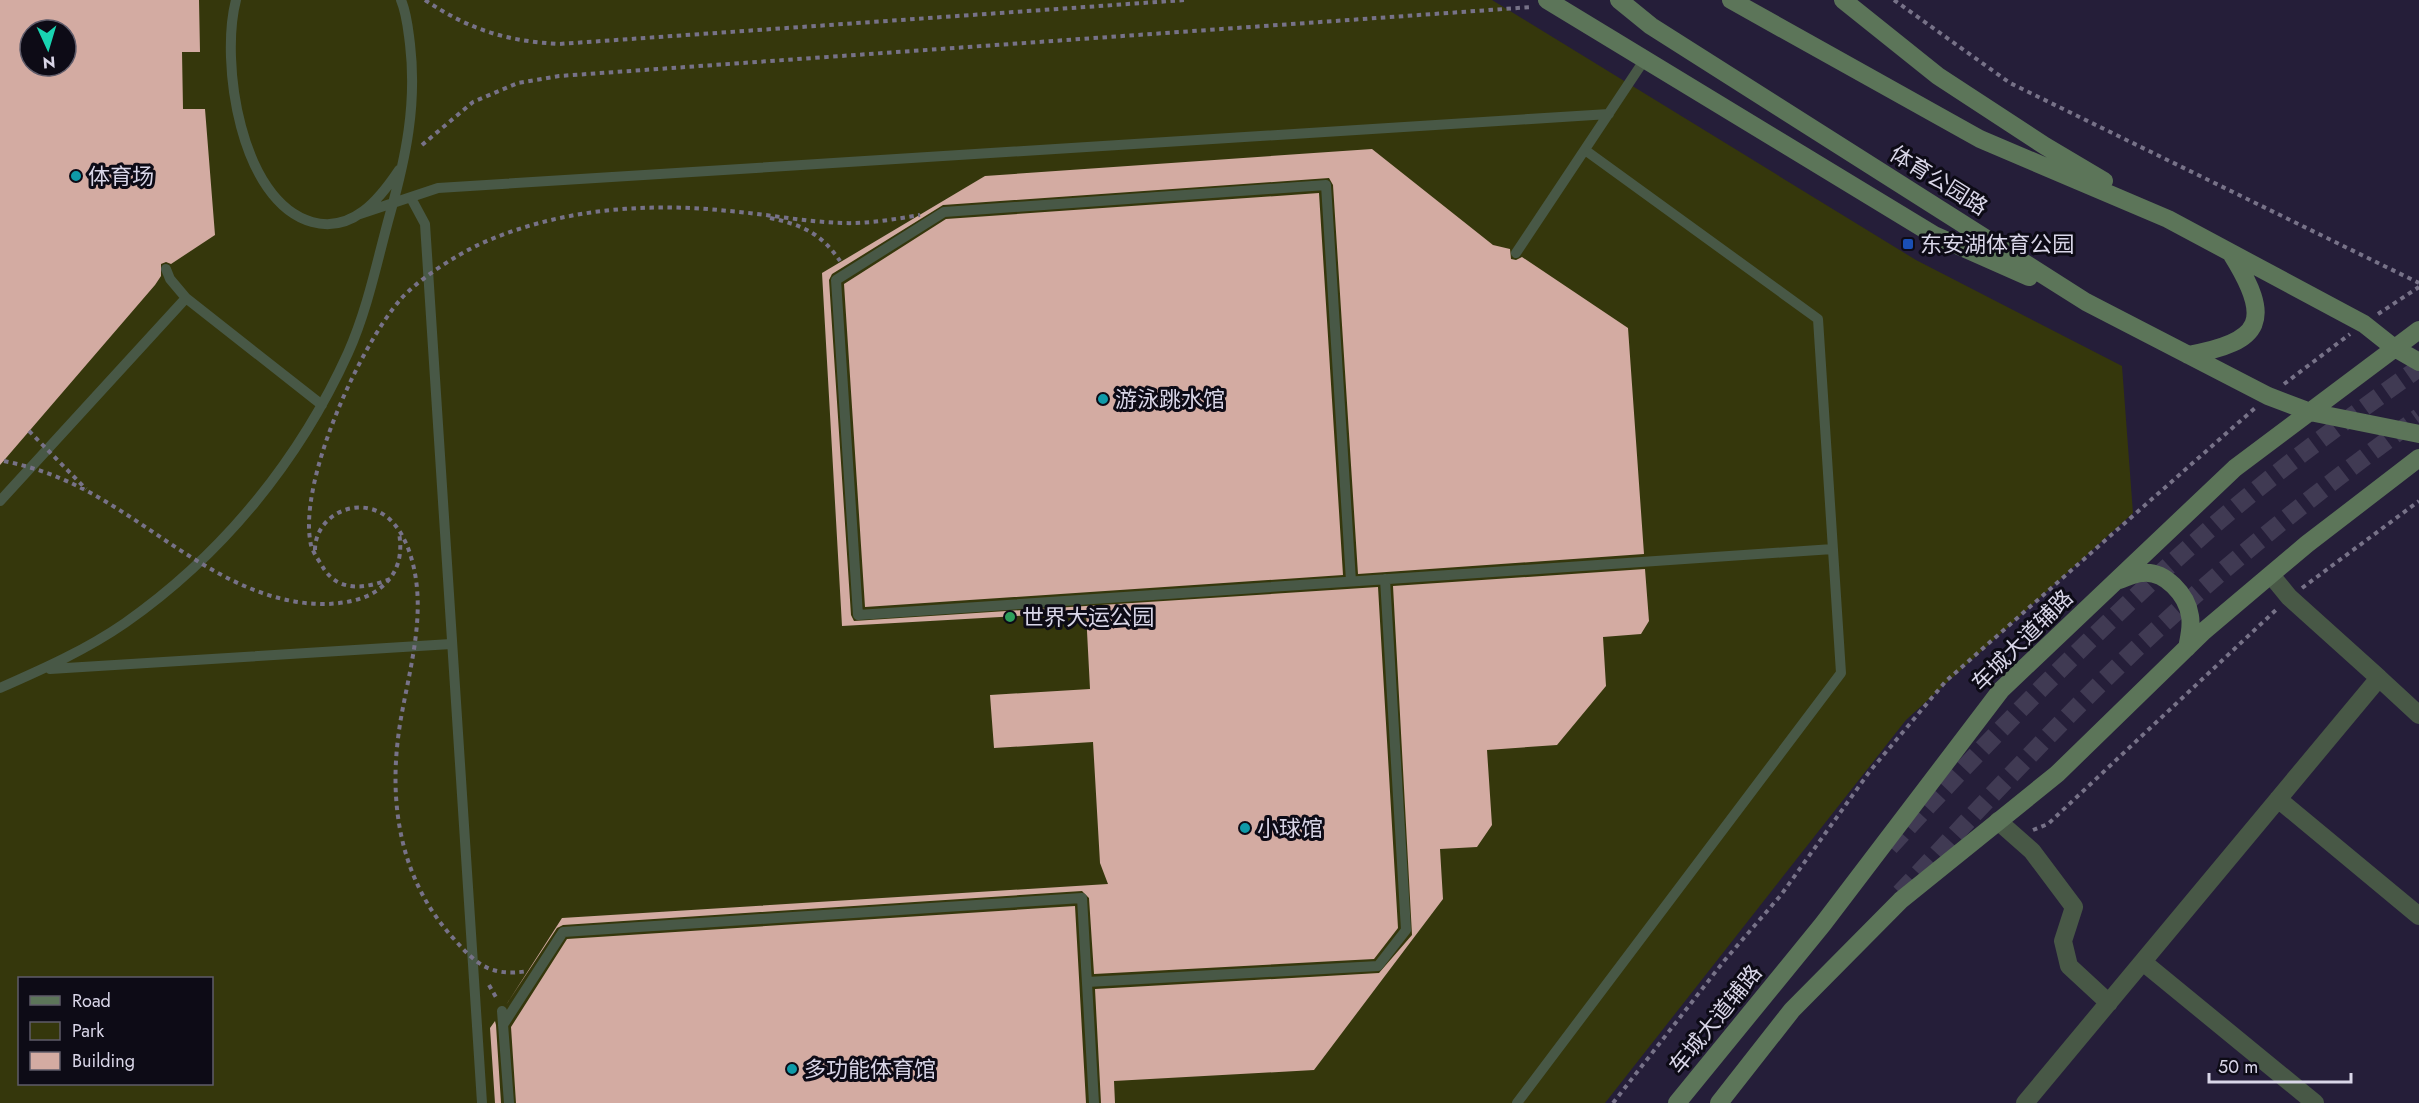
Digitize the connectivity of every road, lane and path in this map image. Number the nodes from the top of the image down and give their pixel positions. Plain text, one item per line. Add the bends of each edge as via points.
1 (236, 0) edge
2 (401, 0) edge
3 (425, 0) edge
4 (1185, 0) edge
5 (1619, 0) edge
6 (1731, 0) edge
7 (1843, 0) edge
8 (1894, 0) edge
9 (1551, 3) edge
10 (1645, 59) junction
11 (1609, 114) junction
12 (1585, 150) junction
13 (406, 159) junction
14 (411, 198) junction
15 (393, 203) junction
16 (360, 214) junction
17 (920, 215) dead end
18 (770, 218) junction
19 (2168, 219) junction
20 (384, 235) junction
21 (1516, 253) dead end
22 (2230, 253) junction
23 (841, 262) dead end
24 (166, 269) dead end
25 (2419, 283) edge
26 (186, 298) junction
27 (2086, 302) junction
28 (2419, 330) edge
29 (2393, 347) junction
30 (2188, 355) junction
31 (2419, 362) edge
32 (321, 405) junction
33 (2310, 412) junction
34 (29, 431) dead end
35 (2419, 434) edge
36 (2419, 458) edge
37 (4, 461) dead end
38 (89, 492) junction
39 (0, 501) edge
40 (2419, 501) edge
41 (398, 526) junction
42 (1833, 549) junction
43 (315, 552) junction
44 (2271, 575) junction
45 (390, 579) junction
46 (1385, 579) junction
47 (1351, 581) junction
48 (2115, 581) junction
49 (2289, 597) junction
50 (451, 644) junction
51 (2187, 648) junction
52 (42, 669) junction
53 (2379, 678) junction
54 (0, 688) edge
55 (2419, 715) edge
56 (2278, 799) junction
57 (1998, 821) junction
58 (2015, 839) junction
59 (2419, 916) edge
60 (2143, 962) junction
61 (528, 971) dead end
62 (1087, 982) junction
63 (2109, 1003) junction
64 (502, 1011) dead end
65 (503, 1025) junction
66 (482, 1103) edge
67 (509, 1103) edge
68 (1094, 1103) edge
69 (1517, 1103) edge
70 (1677, 1103) edge
71 (1719, 1103) edge
72 (2025, 1103) edge
73 (2315, 1103) edge

1 - 16 lane via 232,51 236,98 243,137 254,167 272,196 304,220 324,225 345,223
2 - 13 lane via 413,66
3 - 4 path via 492,35 559,44
5 - 27 main road, 体育公园路 via 1651,26
6 - 19 main road via 1980,139
7 - 19 main road via 1938,76 2044,147
8 - 25 path via 2010,83
9 - 10 main road
9 - 13 path via 559,76 518,83 473,102
10 - 11 lane
10 - 27 main road via 1934,235
11 - 12 lane
11 - 14 lane via 438,188
12 - 21 lane
12 - 42 lane via 1818,319
13 - 15 lane
13 - 16 lane via 384,192
14 - 15 lane
14 - 50 lane via 425,224
15 - 16 lane
15 - 20 lane
16 - 20 lane via 378,216
17 - 18 path, bridge via 844,224
18 - 23 path, bridge via 801,225 832,249
18 - 43 path, bridge via 731,211 637,208 552,219 478,245 440,268 401,298 383,322 341,401 315,486 310,517 311,546
19 - 22 main road
20 - 32 lane via 373,285
22 - 29 main road via 2364,324
22 - 30 main road via 2253,292 2258,308 2255,322 2244,337 2217,350
24 - 26 lane
26 - 32 lane
26 - 39 lane
27 - 30 main road, 体育公园路
28 - 29 main road, 车城大道辅路
29 - 31 main road
29 - 33 main road, 车城大道辅路
30 - 33 main road, 体育公园路 via 2268,396
32 - 52 lane via 277,476 232,531 180,580 124,623
33 - 35 main road, 体育公园路
33 - 48 main road, 车城大道辅路 via 2235,468
34 - 38 path, bridge
36 - 44 main road
37 - 38 path, bridge via 48,472
38 - 45 path, bridge via 206,567 287,602 343,603 373,594
40 - 49 path
41 - 43 path, bridge via 378,511 349,509 331,515 315,541
41 - 45 path, bridge via 400,557
41 - 61 path, bridge via 416,575 418,601 414,656 396,752 395,788 405,854 418,891 435,919 477,963 498,972
42 - 46 lane
42 - 69 lane via 1841,673
43 - 45 path, bridge via 328,575 351,586 368,588
44 - 49 street
44 - 51 main road
46 - 47 lane
46 - 62 lane via 1406,930 1378,966
47 - 47 lane via 858,615 836,280 944,212 1326,185
48 - 51 main road via 2143,572 2163,577 2174,585 2190,614
48 - 70 main road, 车城大道辅路 via 2001,690 1823,924
49 - 53 street
49 - 58 path via 2048,824
50 - 52 lane
50 - 66 lane
51 - 57 main road via 2057,774
52 - 54 lane
53 - 55 street
53 - 56 street
56 - 59 street
56 - 60 street
57 - 58 street
57 - 71 main road via 1901,900 1825,976
58 - 63 street via 2032,851 2074,907 2063,941 2070,966
60 - 63 street
60 - 73 street
62 - 65 lane via 1082,898 563,932
62 - 68 lane
63 - 72 street
64 - 65 lane
65 - 67 lane

